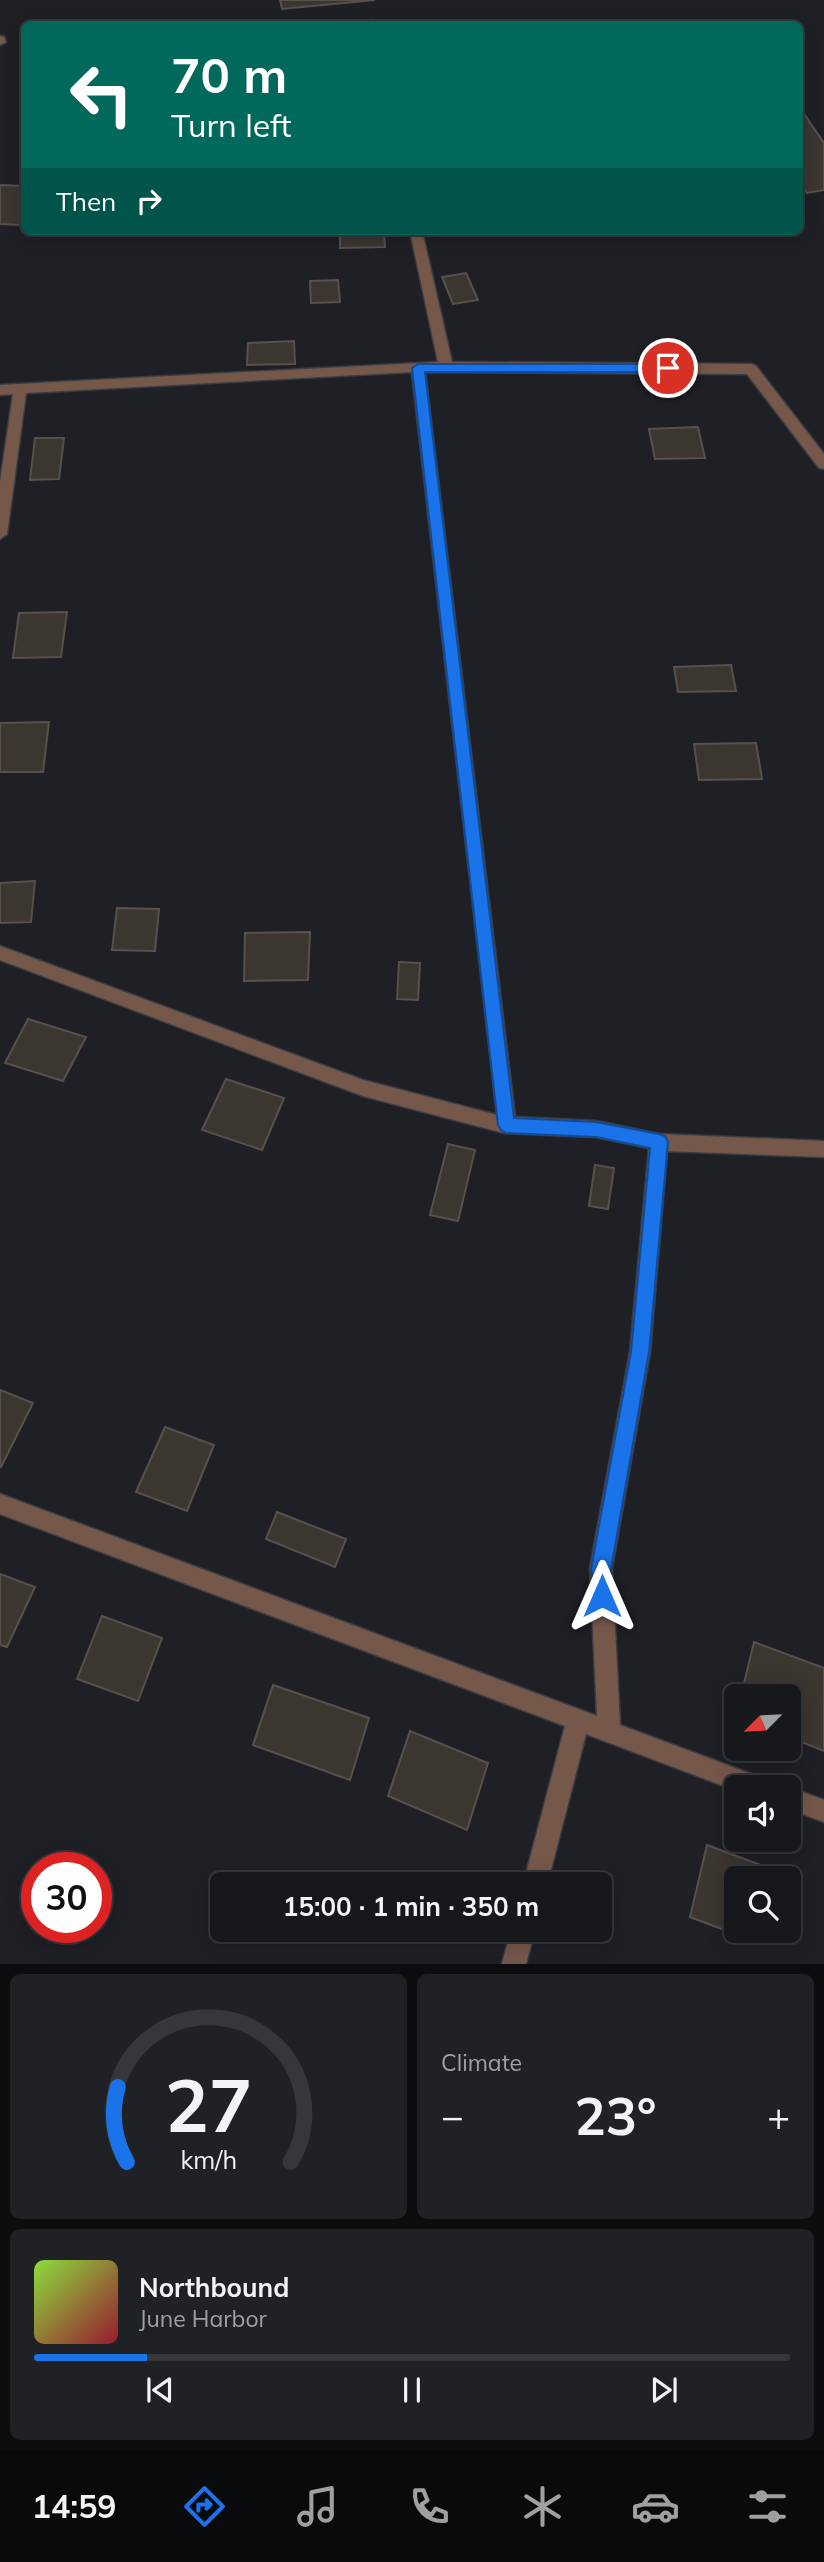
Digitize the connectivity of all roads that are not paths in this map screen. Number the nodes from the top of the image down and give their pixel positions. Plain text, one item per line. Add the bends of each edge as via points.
1 (417, 235) edge
2 (446, 366) junction
3 (418, 368) junction
4 (0, 390) edge
5 (20, 390) junction
6 (824, 464) edge
7 (0, 534) edge
8 (0, 953) edge
9 (506, 1125) junction
10 (659, 1142) junction
11 (824, 1149) edge
12 (0, 1504) edge
13 (578, 1721) junction
14 (609, 1733) junction
15 (724, 1775) edge
16 (801, 1802) edge
17 (824, 1811) edge
18 (538, 1872) edge
19 (520, 1942) edge
20 (514, 1964) edge

1 - 2 street
2 - 3 street
2 - 6 street via 751,369
3 - 5 street
3 - 9 street
4 - 5 street
5 - 7 street
8 - 9 street via 363,1087
9 - 10 street via 596,1129
10 - 11 street
10 - 14 street via 640,1352 601,1569
12 - 13 street
13 - 14 street
13 - 18 street
14 - 15 street
16 - 17 street
19 - 20 street

